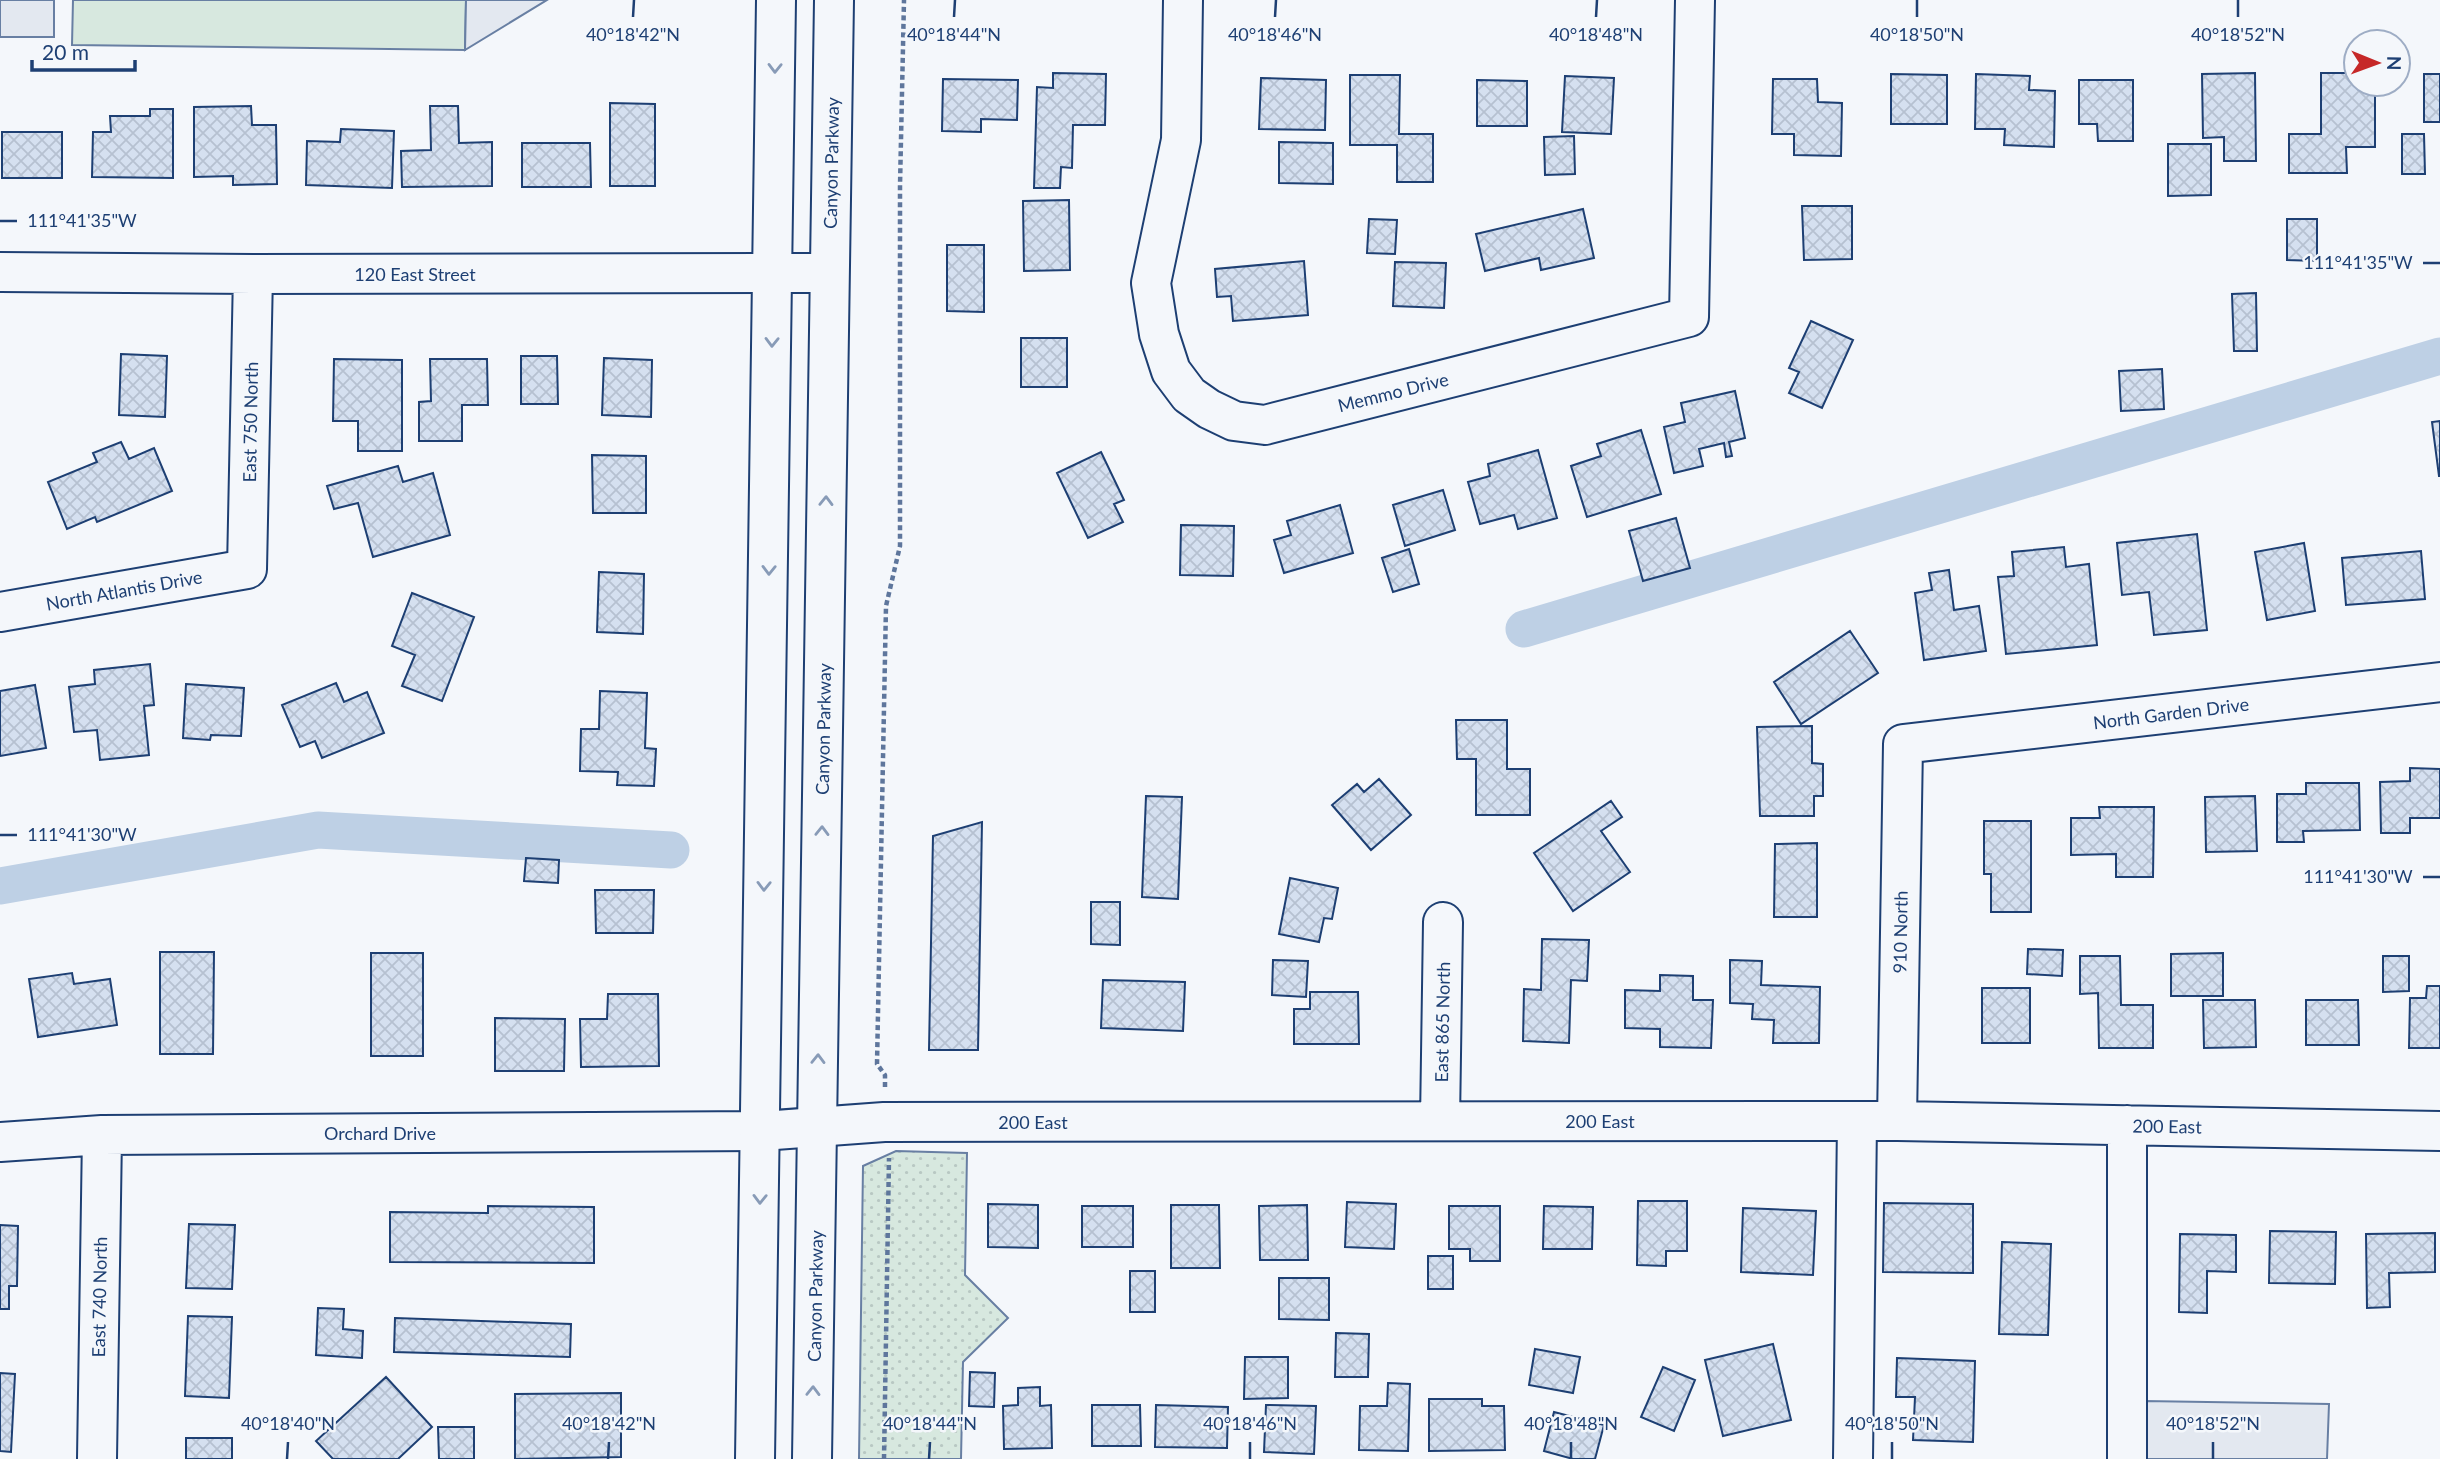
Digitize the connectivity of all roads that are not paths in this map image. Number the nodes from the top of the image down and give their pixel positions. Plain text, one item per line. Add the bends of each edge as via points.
1 (776, 0) edge
2 (834, 0) edge
3 (1183, 0) edge
4 (1695, 0) edge
5 (0, 272) edge
6 (829, 273) junction
7 (253, 274) junction
8 (772, 274) junction
9 (247, 569) joint
10 (0, 612) edge
11 (2440, 682) edge
12 (1903, 744) joint
13 (1443, 922) dead end
14 (1440, 1121) junction
15 (1857, 1121) junction
16 (1897, 1121) junction
17 (2127, 1125) junction
18 (817, 1127) junction
19 (2440, 1130) edge
20 (761, 1131) junction
21 (102, 1135) junction
22 (0, 1142) edge
23 (97, 1459) edge
24 (755, 1459) edge
25 (812, 1459) edge
26 (1853, 1459) edge
27 (2127, 1459) edge

1 -> 8 main road
2 - 6 main road, Canyon Parkway
3 - 4 main road, Memmo Drive via 1181,140 1151,283 1159,334 1171,371 1189,395 1234,421 1265,425 1689,317
5 - 7 main road, 120 East Street
6 - 8 main road, 120 East Street
18 -> 6 main road, Canyon Parkway
7 - 8 main road, 120 East Street
7 - 9 main road, East 750 North
8 -> 20 main road
9 - 10 main road, North Atlantis Drive
11 - 12 main road, North Garden Drive
12 - 16 main road, 910 North
13 - 14 main road, East 865 North
14 - 15 main road, 200 East
14 - 18 main road, 200 East via 884,1122
15 - 16 main road, 200 East
15 - 26 main road
16 - 17 main road, 200 East
17 - 19 main road, 200 East
17 - 27 main road
18 - 20 main road, 200 East
25 -> 18 main road, Canyon Parkway
20 - 21 main road, Orchard Drive
20 -> 24 main road
21 - 22 main road, Orchard Drive
21 - 23 main road, East 740 North

